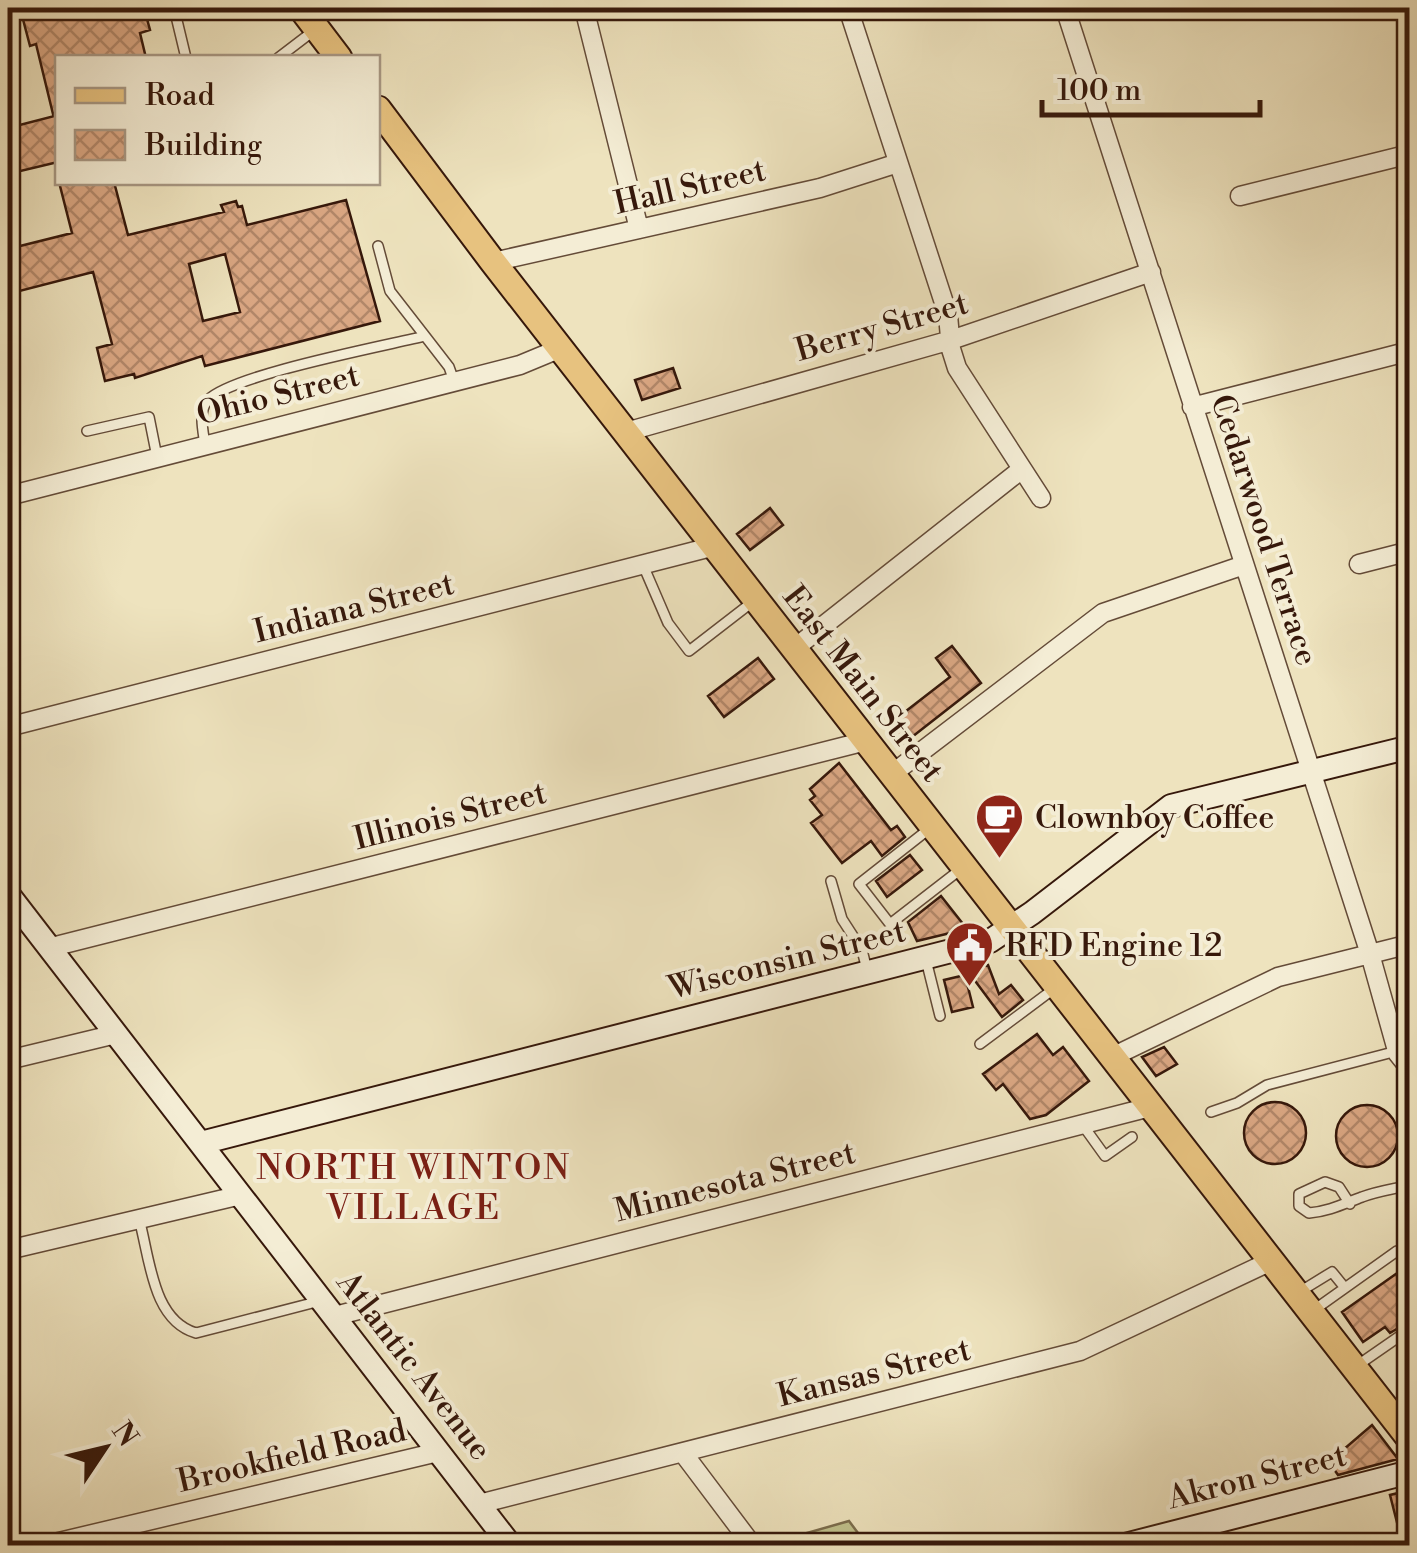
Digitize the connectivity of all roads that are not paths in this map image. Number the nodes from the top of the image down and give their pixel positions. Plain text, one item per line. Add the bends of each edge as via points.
1 (174, 8) edge
2 (584, 8) edge
3 (848, 8) edge
4 (1065, 8) edge
5 (309, 18) edge
6 (185, 55) edge
7 (280, 55) edge
8 (337, 55) edge
9 (380, 111) edge
10 (1410, 154) edge
11 (898, 162) junction
12 (1240, 196) dead end
13 (639, 229) junction
14 (378, 246) dead end
15 (493, 262) junction
16 (1151, 272) junction
17 (425, 336) junction
18 (951, 340) junction
19 (561, 348) junction
20 (1410, 350) edge
21 (454, 382) junction
22 (1192, 407) junction
23 (87, 432) dead end
24 (626, 432) junction
25 (204, 445) junction
26 (157, 458) junction
27 (1022, 469) junction
28 (8, 496) edge
29 (1040, 498) dead end
30 (715, 546) junction
31 (1410, 551) edge
32 (1359, 564) dead end
33 (643, 565) junction
34 (1244, 565) junction
35 (756, 599) junction
36 (794, 648) junction
37 (8, 727) edge
38 (866, 741) junction
39 (1410, 747) edge
40 (1310, 772) junction
41 (892, 774) junction
42 (932, 826) junction
43 (964, 867) junction
44 (830, 881) dead end
45 (8, 894) edge
46 (1012, 928) junction
47 (1410, 944) edge
48 (48, 948) junction
49 (1370, 954) junction
50 (925, 958) junction
51 (867, 973) junction
52 (1058, 987) junction
53 (940, 1016) dead end
54 (116, 1034) junction
55 (980, 1044) dead end
56 (1397, 1051) junction
57 (1112, 1058) junction
58 (8, 1060) edge
59 (1410, 1069) edge
60 (1150, 1106) junction
61 (1211, 1112) dead end
62 (1082, 1124) junction
63 (1132, 1137) dead end
64 (200, 1142) junction
65 (1410, 1186) edge
66 (241, 1195) junction
67 (1350, 1204) junction
68 (139, 1219) junction
69 (8, 1250) edge
70 (1398, 1251) dead end
71 (1271, 1261) junction
72 (1345, 1288) junction
73 (1304, 1302) junction
74 (329, 1308) junction
75 (1410, 1329) edge
76 (1354, 1367) junction
77 (1410, 1439) edge
78 (438, 1452) junction
79 (682, 1453) junction
80 (1410, 1472) edge
81 (479, 1504) junction
82 (42, 1546) edge
83 (511, 1546) edge
84 (753, 1546) edge
85 (1121, 1546) edge

1 - 6 lane
2 - 13 street
3 - 11 street
4 - 16 street, Cedarwood Terrace
5 - 7 lane
5 - 8 main road
9 - 15 main road, East Main Street
10 - 12 street
11 - 13 street, Hall Street via 820,188
11 - 18 street
13 - 15 street, Hall Street
14 - 17 lane via 390,290
15 - 19 main road, East Main Street
16 - 18 street, Berry Street
16 - 22 street, Cedarwood Terrace
17 - 21 lane
17 - 25 lane via 225,387 206,402
18 - 24 street, Berry Street
18 - 27 street via 957,368
19 - 21 street, Ohio Street
19 - 24 main road, East Main Street
20 - 22 street
21 - 25 street, Ohio Street
22 - 34 street, Cedarwood Terrace
23 - 26 lane via 148,416
24 - 30 main road, East Main Street
25 - 26 street, Ohio Street
26 - 28 street, Ohio Street
27 - 29 street
27 - 36 street
30 - 33 street, Indiana Street
30 - 35 main road, East Main Street
31 - 32 street
33 - 35 lane via 668,623 690,651
33 - 37 street, Indiana Street
34 - 40 street, Cedarwood Terrace
34 - 41 street via 1104,613
35 - 36 main road, East Main Street
36 - 38 main road, East Main Street
38 - 41 main road, East Main Street
38 - 48 street, Illinois Street
39 - 40 street, Wisconsin Street
40 - 46 street, Wisconsin Street via 1171,806
40 - 49 street, Cedarwood Terrace
41 - 42 main road, East Main Street
42 - 43 main road, East Main Street
42 - 43 lane via 859,884 890,924
43 - 46 main road, East Main Street
44 - 51 lane
45 - 48 street, Atlantic Avenue via 18,920
46 - 50 street, Wisconsin Street via 990,941
46 - 52 main road, East Main Street
47 - 49 street
48 - 54 street, Atlantic Avenue
49 - 56 street, Cedarwood Terrace
49 - 57 street via 1278,978
50 - 51 street, Wisconsin Street
50 - 53 lane
51 - 64 street, Wisconsin Street
52 - 55 lane
52 - 57 main road, East Main Street
54 - 58 street
54 - 64 street, Atlantic Avenue
56 - 59 street, Cedarwood Terrace
56 - 61 lane via 1266,1085
57 - 60 main road, East Main Street
60 - 62 street, Minnesota Street
60 - 71 main road, East Main Street
62 - 63 lane via 1105,1156
62 - 74 street, Minnesota Street
64 - 66 street, Atlantic Avenue
65 - 67 lane
66 - 68 street
66 - 74 street, Atlantic Avenue
67 - 67 lane via 1340,1187 1326,1182 1299,1194 1299,1206 1309,1213
68 - 69 street
68 - 74 lane via 161,1301 181,1329 196,1334
70 - 72 lane
71 - 73 main road, East Main Street
71 - 79 street, Kansas Street via 1080,1351
72 - 73 lane
72 - 73 lane via 1332,1272
73 - 76 main road, East Main Street
74 - 78 street, Atlantic Avenue
75 - 76 lane
76 - 77 main road, East Main Street
78 - 81 street, Atlantic Avenue
78 - 82 street, Brookfield Road
79 - 81 street, Kansas Street
79 - 84 street
80 - 85 street, Akron Street
81 - 83 street, Atlantic Avenue

